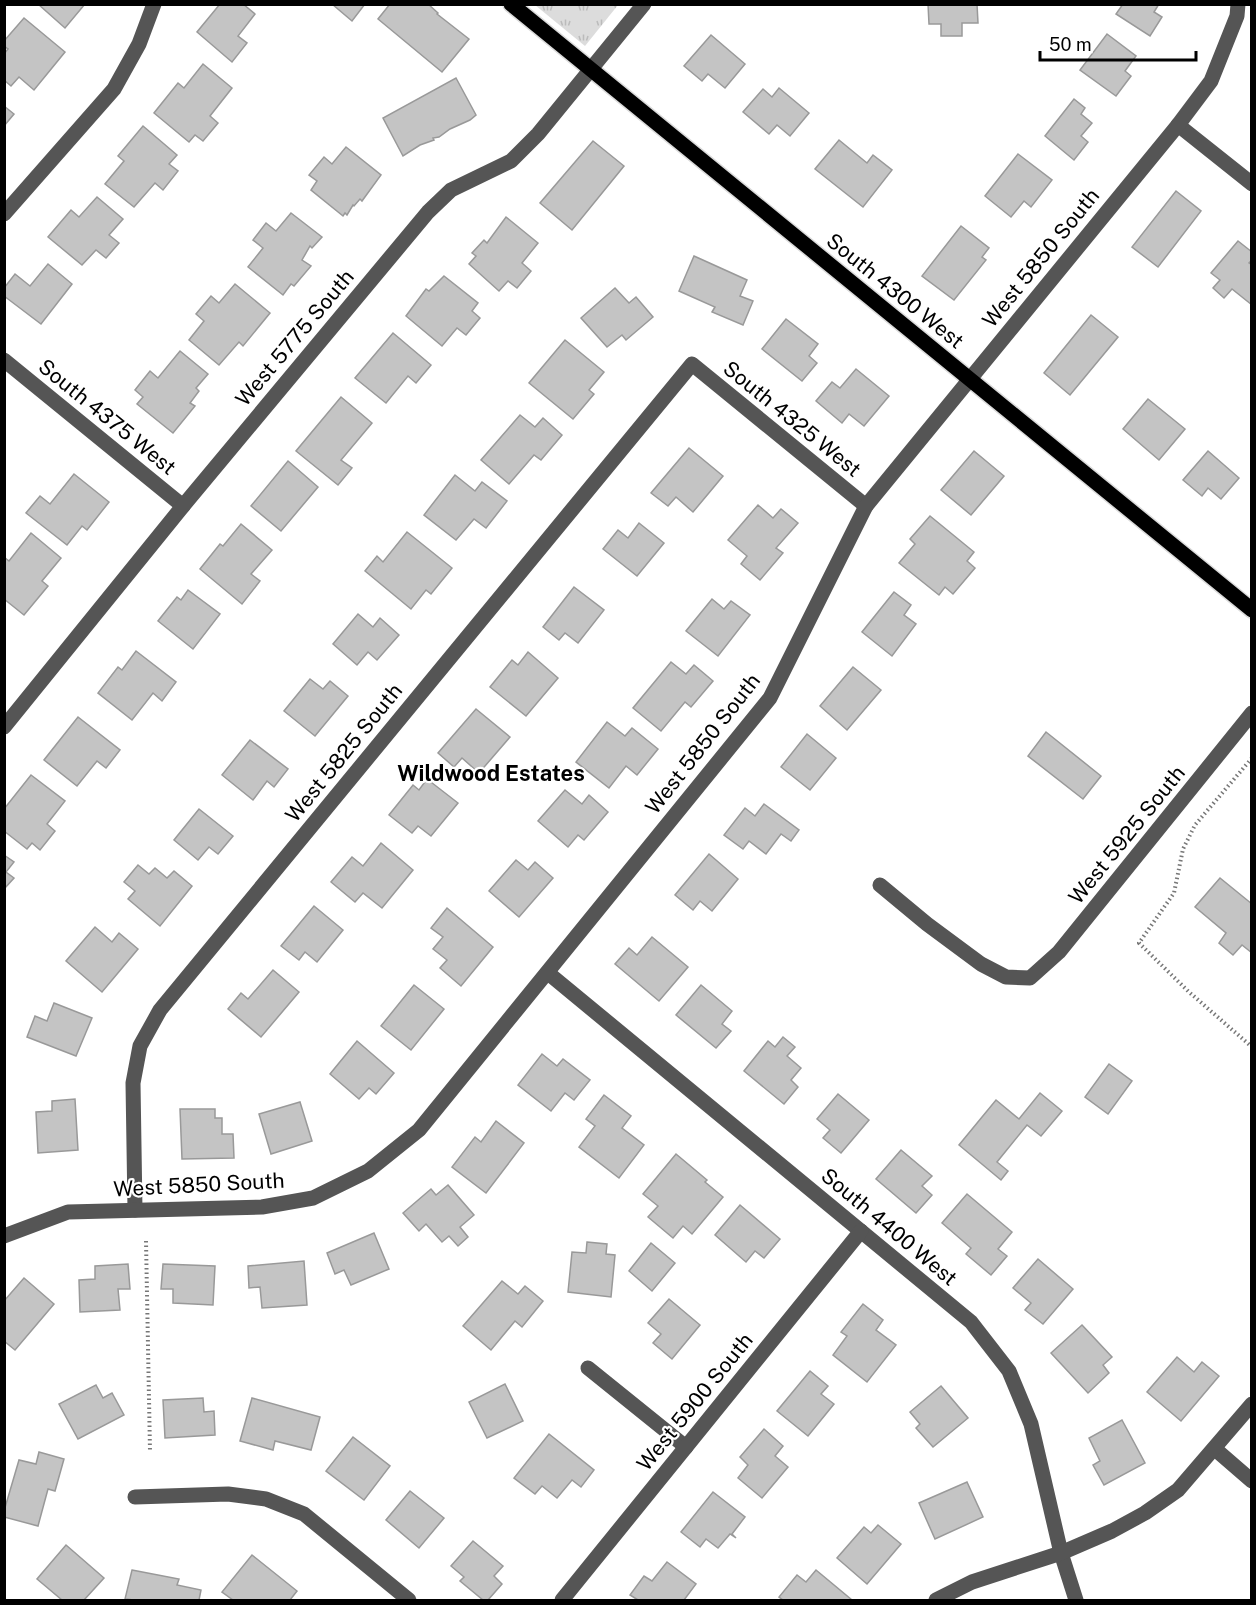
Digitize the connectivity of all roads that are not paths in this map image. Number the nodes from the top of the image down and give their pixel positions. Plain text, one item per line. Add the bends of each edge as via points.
1 (154, 4) edge
2 (511, 4) edge
3 (644, 4) edge
4 (1238, 4) edge
5 (591, 69) junction
6 (1178, 125) junction
7 (1251, 184) edge
8 (4, 214) edge
9 (4, 360) edge
10 (692, 364) joint
11 (969, 379) junction
12 (183, 506) junction
13 (866, 506) junction
14 (1251, 610) edge
15 (1251, 713) edge
16 (4, 727) edge
17 (880, 885) dead end
18 (548, 973) junction
19 (135, 1210) junction
20 (861, 1231) junction
21 (4, 1236) edge
22 (588, 1368) dead end
23 (1251, 1404) edge
24 (687, 1446) junction
25 (1215, 1449) junction
26 (1251, 1481) edge
27 (135, 1497) dead end
28 (1061, 1553) junction
29 (409, 1600) edge
30 (562, 1600) edge
31 (936, 1600) edge
32 (1076, 1600) edge

1 - 8 street via 139,44 114,89
2 - 5 main road, South 4300 West
3 - 5 street, West 5775 South
4 - 6 street, West 5850 South via 1237,16 1211,81
5 - 11 main road, South 4300 West
5 - 12 street, West 5775 South via 538,134 511,160 451,190 428,213
6 - 7 street
6 - 11 street, West 5850 South
9 - 12 street, South 4375 West
10 - 13 street, South 4325 West
10 - 19 street, West 5825 South via 160,1010 140,1046 133,1083
11 - 13 street, West 5850 South
11 - 14 main road, South 4300 West
12 - 16 street, West 5775 South
13 - 18 street, West 5850 South via 770,698
15 - 17 street, West 5925 South via 1059,952 1030,978 1006,977 981,964
18 - 19 street, West 5850 South via 419,1130 368,1171 313,1198 273,1205
18 - 20 street, South 4400 West
19 - 21 street, West 5850 South via 68,1212
20 - 24 street, West 5900 South
20 - 28 street, South 4400 West via 971,1322 1009,1371 1031,1424
22 - 24 street
23 - 25 street
24 - 30 street, West 5900 South
25 - 26 street
25 - 28 street via 1178,1490 1145,1513
27 - 29 street via 228,1494 266,1499 304,1514
28 - 31 street via 972,1582
28 - 32 street, South 4400 West

